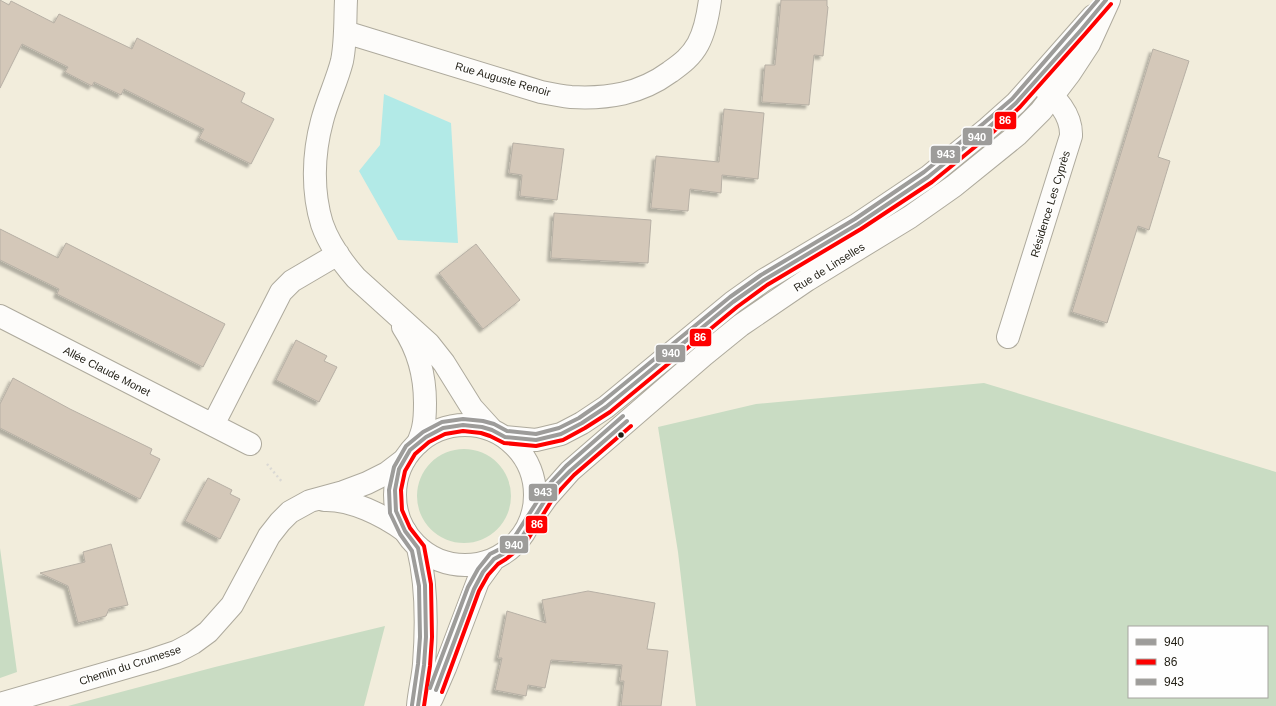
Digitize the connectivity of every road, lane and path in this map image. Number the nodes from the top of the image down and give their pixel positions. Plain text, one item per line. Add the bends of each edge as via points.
1 (346, 0) edge
2 (710, 0) edge
3 (1106, 0) edge
4 (1109, 0) edge
5 (345, 32) junction
6 (1036, 80) junction
7 (1053, 96) junction
8 (338, 254) junction
9 (394, 312) junction
10 (0, 316) edge
11 (1008, 337) dead end
12 (213, 425) junction
13 (498, 434) junction
14 (418, 443) junction
15 (250, 444) joint
16 (404, 460) junction
17 (306, 503) junction
18 (530, 521) junction
19 (405, 531) junction
20 (418, 548) junction
21 (494, 559) junction
22 (0, 704) edge
23 (418, 706) edge
24 (427, 706) edge

1 - 5 street
2 - 5 street, Rue Auguste Renoir via 703,34 692,54 683,63 662,78 636,91 612,96 570,97 541,92
3 - 6 street, Rue de Linselles
4 - 7 street, Rue de Linselles via 1089,44
5 - 8 street via 340,68 325,110 316,147 318,207 323,225
6 - 7 street, Résidence Les Cyprès
6 - 13 street, Rue de Linselles via 1016,103 928,177 895,201 764,280 733,302 606,407 572,429 549,438 536,440
7 - 11 street, Résidence Les Cyprès via 1065,111 1072,128 1071,136
7 - 18 street, Rue de Linselles via 1017,135 954,186 910,217 807,280 704,355 570,471
8 - 9 street via 356,278
8 - 12 street via 292,281 281,292
9 - 13 street via 430,344 472,408
9 - 14 street via 417,353 423,374 425,413
10 - 12 street, Allée Claude Monet
12 - 15 street, Allée Claude Monet
13 - 14 street via 473,425 453,426 434,432
13 - 18 street via 513,444 526,460 534,480 535,501
14 - 16 street
15 - 17 path
16 - 17 street, Chemin du Crumesse via 387,473 367,483
16 - 19 street via 399,469 395,490 396,511
17 - 19 street via 338,500 393,522
17 - 22 street, Chemin du Crumesse via 290,512 280,522 269,536 232,604 208,632 193,644 152,660
18 - 21 street via 516,544
19 - 20 street
20 - 21 street via 435,559 454,564 475,565
20 - 23 street via 426,607 424,665
21 - 24 street via 478,581 445,668

